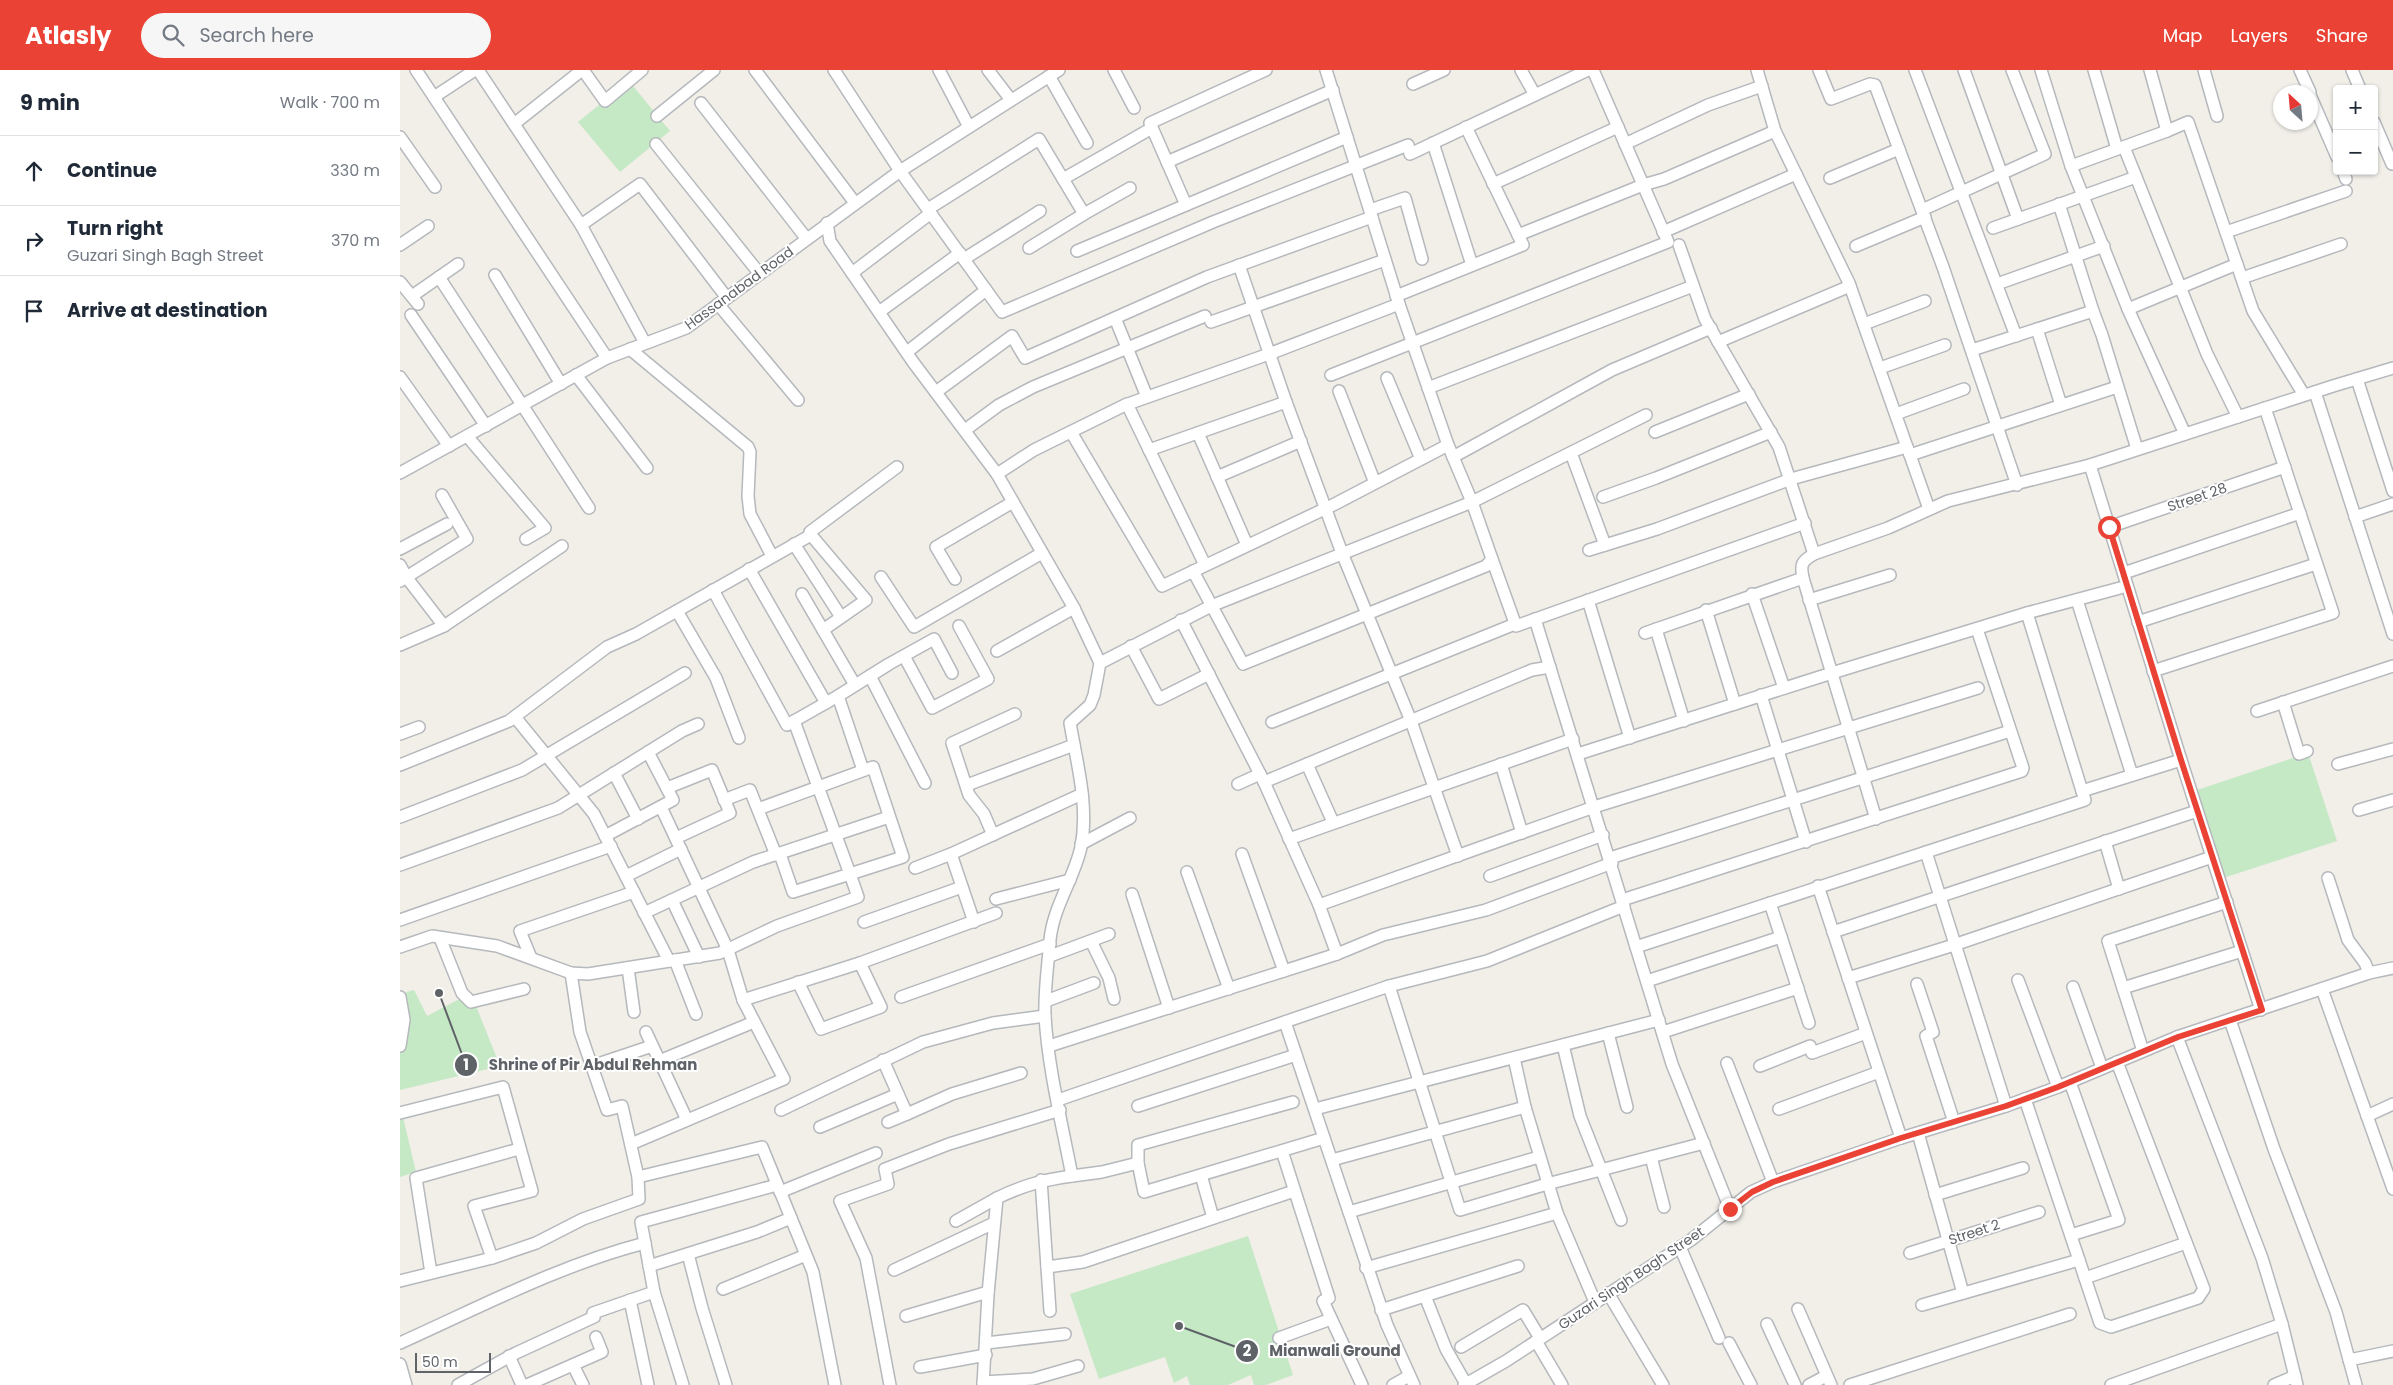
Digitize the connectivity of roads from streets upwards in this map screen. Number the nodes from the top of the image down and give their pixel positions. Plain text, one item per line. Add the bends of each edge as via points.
1 (416, 70) edge
2 (476, 70) edge
3 (582, 70) edge
4 (642, 70) edge
5 (714, 70) edge
6 (755, 70) edge
7 (834, 70) edge
8 (939, 70) edge
9 (988, 70) edge
10 (1114, 70) edge
11 (1266, 70) edge
12 (1326, 70) edge
13 (1444, 70) edge
14 (1522, 70) edge
15 (1588, 70) edge
16 (1593, 70) edge
17 (1757, 70) edge
18 (1819, 70) edge
19 (1916, 70) edge
20 (1964, 70) edge
21 (2012, 70) edge
22 (2042, 70) edge
23 (2094, 70) edge
24 (2150, 70) edge
25 (2204, 70) edge
26 (2300, 70) edge
27 (2352, 70) edge
28 (1051, 73) edge
29 (1413, 84) dead end
30 (2306, 85) edge
31 (2358, 85) edge
32 (1762, 86) junction
33 (1333, 90) junction
34 (1535, 95) junction
35 (434, 97) junction
36 (1011, 100) junction
37 (700, 104) dead end
38 (1134, 108) dead end
39 (2318, 113) edge
40 (657, 116) dead end
41 (2217, 116) dead end
42 (514, 124) junction
43 (969, 127) junction
44 (1466, 127) junction
45 (1618, 127) junction
46 (1152, 128) junction
47 (2167, 130) junction
48 (2377, 130) edge
49 (1775, 131) junction
50 (400, 137) edge
51 (1348, 137) junction
52 (1087, 143) dead end
53 (1433, 143) junction
54 (656, 144) dead end
55 (1625, 144) junction
56 (2120, 148) junction
57 (2333, 148) edge
58 (1899, 149) junction
59 (1167, 162) junction
60 (2392, 164) edge
61 (1356, 166) junction
62 (2071, 166) junction
63 (900, 171) junction
64 (2002, 173) junction
65 (1796, 174) junction
66 (2136, 177) junction
67 (1830, 178) dead end
68 (1063, 179) junction
69 (2345, 181) edge
70 (1493, 184) junction
71 (1643, 185) junction
72 (435, 187) dead end
73 (1130, 188) dead end
74 (1962, 191) junction
75 (2082, 196) junction
76 (855, 203) junction
77 (2059, 204) junction
78 (1186, 205) junction
79 (929, 211) junction
80 (1040, 212) dead end
81 (1923, 213) junction
82 (1084, 214) junction
83 (1371, 214) junction
84 (2018, 219) junction
85 (827, 223) junction
86 (581, 225) junction
87 (428, 226) dead end
88 (1993, 228) dead end
89 (1663, 232) junction
90 (2226, 232) junction
91 (1518, 235) junction
92 (806, 238) junction
93 (2341, 244) dead end
94 (400, 245) edge
95 (1679, 245) dead end
96 (1856, 246) dead end
97 (2104, 246) junction
98 (1028, 248) dead end
99 (1077, 252) dead end
100 (962, 256) junction
101 (2075, 256) junction
102 (1422, 259) dead end
103 (1385, 260) junction
104 (458, 264) dead end
105 (2237, 264) junction
106 (1472, 265) junction
107 (1239, 266) junction
108 (759, 273) junction
109 (852, 273) junction
110 (495, 275) dead end
111 (439, 277) junction
112 (2242, 278) junction
113 (400, 282) edge
114 (1997, 284) junction
115 (1694, 286) junction
116 (1850, 286) junction
117 (2180, 288) junction
118 (986, 290) junction
119 (1398, 300) junction
120 (722, 301) junction
121 (1925, 301) dead end
122 (1253, 308) junction
123 (2128, 309) junction
124 (2093, 311) junction
125 (879, 312) junction
126 (411, 314) dead end
127 (1115, 318) junction
128 (1864, 324) junction
129 (1711, 328) junction
130 (2037, 329) junction
131 (2016, 336) junction
132 (1412, 342) junction
133 (1718, 342) junction
134 (645, 343) junction
135 (1946, 345) dead end
136 (1127, 348) junction
137 (630, 349) junction
138 (1972, 350) junction
139 (907, 352) junction
140 (1269, 354) junction
141 (608, 358) junction
142 (1880, 368) junction
143 (2393, 368) edge
144 (576, 375) junction
145 (1331, 375) dead end
146 (400, 377) edge
147 (1387, 378) dead end
148 (2357, 379) junction
149 (562, 384) junction
150 (2116, 387) junction
151 (1428, 388) junction
152 (1964, 389) dead end
153 (1339, 391) dead end
154 (936, 392) junction
155 (2310, 393) junction
156 (1748, 394) junction
157 (1147, 397) junction
158 (798, 400) dead end
159 (1286, 402) junction
160 (1127, 404) junction
161 (2061, 405) junction
162 (522, 406) junction
163 (2265, 408) junction
164 (1896, 414) junction
165 (1646, 415) dead end
166 (2238, 417) junction
167 (486, 426) junction
168 (1998, 426) junction
169 (965, 430) junction
170 (1072, 432) junction
171 (1198, 432) junction
172 (1655, 432) dead end
173 (1770, 432) junction
174 (2185, 434) junction
175 (467, 436) junction
176 (1301, 441) junction
177 (1448, 445) junction
178 (449, 446) junction
179 (1149, 450) junction
180 (2137, 450) junction
181 (1908, 451) junction
182 (1571, 453) junction
183 (1453, 457) junction
184 (1421, 459) junction
185 (2090, 465) junction
186 (897, 467) dead end
187 (647, 468) dead end
188 (2285, 468) junction
189 (400, 472) edge
190 (997, 474) junction
191 (1217, 477) junction
192 (1790, 480) junction
193 (1375, 483) junction
194 (2017, 485) junction
195 (2393, 491) edge
196 (442, 495) dead end
197 (1603, 497) dead end
198 (1013, 502) junction
199 (1472, 502) junction
200 (2393, 504) edge
201 (589, 508) dead end
202 (1327, 508) junction
203 (1929, 508) junction
204 (2300, 514) junction
205 (2355, 517) junction
206 (1804, 523) junction
207 (447, 524) dead end
208 (2109, 527) junction
209 (811, 535) junction
210 (526, 539) dead end
211 (794, 544) junction
212 (1247, 545) junction
213 (1605, 545) junction
214 (562, 546) dead end
215 (400, 549) edge
216 (1589, 550) dead end
217 (1342, 552) junction
218 (1042, 554) junction
219 (1814, 554) junction
220 (772, 556) junction
221 (1492, 559) junction
222 (2316, 564) junction
223 (400, 565) edge
224 (1205, 565) junction
225 (749, 569) junction
226 (1193, 571) junction
227 (1890, 574) dead end
228 (2124, 574) junction
229 (881, 577) dead end
230 (1803, 578) junction
231 (403, 579) edge
232 (955, 579) dead end
233 (2120, 588) dead end
234 (713, 590) junction
235 (802, 594) dead end
236 (1752, 594) junction
237 (1588, 600) junction
238 (1809, 600) junction
239 (2077, 600) junction
240 (1211, 606) junction
241 (1074, 608) junction
242 (1706, 610) junction
243 (677, 611) junction
244 (1367, 613) junction
245 (2027, 613) junction
246 (841, 617) junction
247 (1535, 619) junction
248 (1181, 620) junction
249 (2138, 622) junction
250 (1515, 624) junction
251 (444, 626) junction
252 (959, 626) dead end
253 (1656, 629) junction
254 (1977, 629) junction
255 (823, 630) junction
256 (1645, 633) dead end
257 (2393, 634) edge
258 (400, 646) edge
259 (1131, 646) junction
260 (997, 650) dead end
261 (904, 656) junction
262 (1100, 663) junction
263 (1550, 666) junction
264 (2393, 668) edge
265 (2153, 671) junction
266 (685, 673) dead end
267 (952, 673) dead end
268 (1832, 673) junction
269 (1209, 674) junction
270 (1392, 675) junction
271 (870, 676) junction
272 (855, 685) junction
273 (1784, 688) junction
274 (1978, 688) dead end
275 (1761, 695) junction
276 (838, 696) junction
277 (2282, 702) junction
278 (826, 703) junction
279 (1735, 704) junction
280 (2257, 711) dead end
281 (1015, 714) dead end
282 (515, 717) junction
283 (1411, 720) junction
284 (1684, 720) junction
285 (794, 721) junction
286 (1272, 722) dead end
287 (698, 724) dead end
288 (419, 727) dead end
289 (1848, 728) junction
290 (2010, 731) junction
291 (400, 734) edge
292 (739, 738) dead end
293 (1630, 738) junction
294 (1573, 739) junction
295 (1074, 745) junction
296 (2393, 748) edge
297 (1778, 749) junction
298 (648, 752) junction
299 (2307, 752) dead end
300 (1578, 754) junction
301 (546, 756) junction
302 (2181, 760) junction
303 (1307, 764) junction
304 (1501, 764) junction
305 (2338, 764) dead end
306 (400, 765) edge
307 (863, 770) junction
308 (614, 773) junction
309 (2132, 775) junction
310 (1262, 778) junction
311 (1864, 779) junction
312 (925, 783) dead end
313 (1238, 784) dead end
314 (967, 785) junction
315 (818, 787) junction
316 (667, 788) junction
317 (1434, 788) junction
318 (2082, 791) junction
319 (1082, 794) junction
320 (578, 795) junction
321 (724, 800) junction
322 (1794, 800) junction
323 (2393, 800) edge
324 (661, 807) junction
325 (1594, 807) junction
326 (758, 809) junction
327 (2360, 810) dead end
328 (2197, 811) junction
329 (400, 817) edge
330 (889, 817) junction
331 (1130, 818) dead end
332 (1876, 818) junction
333 (638, 819) junction
334 (1332, 820) dead end
335 (1522, 833) junction
336 (836, 835) junction
337 (993, 835) junction
338 (1603, 835) junction
339 (1289, 839) junction
340 (608, 841) junction
341 (2105, 841) junction
342 (1806, 842) junction
343 (678, 844) junction
344 (1081, 844) junction
345 (1926, 852) junction
346 (778, 854) junction
347 (951, 854) junction
348 (1242, 854) dead end
349 (1458, 856) junction
350 (2212, 857) junction
351 (1611, 860) junction
352 (400, 865) edge
353 (915, 868) dead end
354 (1187, 872) dead end
355 (850, 874) junction
356 (626, 876) junction
357 (1490, 876) dead end
358 (2328, 878) dead end
359 (1070, 880) junction
360 (1818, 886) junction
361 (962, 887) junction
362 (699, 888) junction
363 (2119, 888) junction
364 (634, 892) junction
365 (1132, 894) dead end
366 (1939, 896) junction
367 (996, 899) dead end
368 (672, 900) junction
369 (1770, 902) junction
370 (2227, 902) junction
371 (1623, 903) junction
372 (1318, 904) junction
373 (644, 913) junction
374 (996, 913) dead end
375 (400, 920) edge
376 (864, 922) dead end
377 (974, 922) junction
378 (1833, 932) junction
379 (1109, 934) dead end
380 (1781, 936) junction
381 (440, 938) junction
382 (1091, 941) junction
383 (1050, 944) junction
384 (1954, 945) junction
385 (400, 946) edge
386 (1636, 947) junction
387 (728, 950) junction
388 (2242, 951) junction
389 (1337, 954) junction
390 (1050, 956) junction
391 (699, 957) junction
392 (531, 958) junction
393 (672, 961) junction
394 (860, 963) junction
395 (628, 968) junction
396 (2393, 968) edge
397 (1284, 972) junction
398 (571, 973) junction
399 (2369, 973) junction
400 (1848, 978) junction
401 (2018, 980) dead end
402 (798, 982) junction
403 (1647, 982) junction
404 (1094, 983) dead end
405 (1917, 984) dead end
406 (1389, 986) junction
407 (2073, 986) dead end
408 (1798, 988) junction
409 (2123, 988) junction
410 (524, 989) dead end
411 (1229, 989) junction
412 (2322, 989) junction
413 (400, 997) edge
414 (901, 997) dead end
415 (1114, 999) dead end
416 (743, 1000) junction
417 (1046, 1001) junction
418 (1170, 1008) junction
419 (2262, 1010) junction
420 (634, 1012) dead end
421 (696, 1014) dead end
422 (1045, 1016) junction
423 (1659, 1020) junction
424 (2230, 1020) junction
425 (754, 1022) junction
426 (1285, 1022) junction
427 (1809, 1023) dead end
428 (646, 1032) dead end
429 (1663, 1032) junction
430 (1608, 1033) junction
431 (1866, 1033) junction
432 (2178, 1037) junction
433 (1563, 1045) junction
434 (400, 1046) edge
435 (652, 1046) junction
436 (1049, 1046) junction
437 (2143, 1051) junction
438 (1296, 1055) junction
439 (1514, 1058) junction
440 (883, 1060) junction
441 (659, 1061) junction
442 (1727, 1062) dead end
443 (2117, 1062) junction
444 (592, 1066) junction
445 (1760, 1066) dead end
446 (2102, 1068) junction
447 (1879, 1072) junction
448 (1020, 1073) dead end
449 (1421, 1082) junction
450 (2070, 1082) junction
451 (2058, 1087) junction
452 (898, 1094) junction
453 (2025, 1099) junction
454 (1293, 1102) dead end
455 (2393, 1104) edge
456 (1059, 1105) junction
457 (1138, 1106) dead end
458 (2006, 1106) junction
459 (1525, 1107) junction
460 (1627, 1107) dead end
461 (1315, 1109) junction
462 (1779, 1109) dead end
463 (781, 1110) dead end
464 (400, 1113) edge
465 (907, 1114) junction
466 (2367, 1116) junction
467 (687, 1120) junction
468 (888, 1122) dead end
469 (1954, 1122) junction
470 (820, 1127) dead end
471 (1436, 1132) junction
472 (1918, 1133) junction
473 (1324, 1138) junction
474 (1901, 1138) junction
475 (1704, 1143) junction
476 (631, 1144) junction
477 (519, 1149) junction
478 (1282, 1151) junction
479 (876, 1153) dead end
480 (2393, 1153) edge
481 (2381, 1156) junction
482 (1539, 1157) junction
483 (1651, 1157) junction
484 (1332, 1160) junction
485 (1138, 1163) junction
486 (2023, 1168) dead end
487 (1600, 1170) junction
488 (1200, 1175) junction
489 (1072, 1176) junction
490 (638, 1177) junction
491 (1041, 1180) junction
492 (1451, 1182) junction
493 (1773, 1182) junction
494 (1547, 1184) junction
495 (779, 1188) junction
496 (2393, 1189) edge
497 (1294, 1191) junction
498 (1935, 1195) junction
499 (998, 1198) junction
500 (1664, 1207) dead end
501 (1730, 1209) junction
502 (1349, 1212) junction
503 (2038, 1212) dead end
504 (1557, 1213) junction
505 (791, 1218) junction
506 (1213, 1218) junction
507 (1621, 1220) dead end
508 (956, 1221) dead end
509 (994, 1223) junction
510 (2071, 1235) junction
511 (1948, 1240) junction
512 (645, 1243) junction
513 (2186, 1243) junction
514 (1680, 1247) junction
515 (1910, 1253) dead end
516 (688, 1254) junction
517 (806, 1255) junction
518 (492, 1258) junction
519 (2079, 1260) junction
520 (649, 1266) junction
521 (1047, 1266) junction
522 (1518, 1266) dead end
523 (1366, 1268) junction
524 (894, 1270) dead end
525 (430, 1273) junction
526 (2085, 1278) junction
527 (400, 1281) edge
528 (723, 1289) dead end
529 (654, 1292) junction
530 (988, 1292) junction
531 (1608, 1293) junction
532 (1963, 1293) junction
533 (1425, 1296) junction
534 (630, 1300) junction
535 (1595, 1302) junction
536 (1922, 1305) dead end
537 (1798, 1309) dead end
538 (1381, 1310) junction
539 (1050, 1311) dead end
540 (2070, 1314) dead end
541 (906, 1316) dead end
542 (1331, 1319) junction
543 (1767, 1324) dead end
544 (2282, 1324) junction
545 (1065, 1334) dead end
546 (596, 1337) dead end
547 (1279, 1338) dead end
548 (1538, 1340) junction
549 (400, 1343) edge
550 (986, 1343) junction
551 (1461, 1347) dead end
552 (2393, 1351) edge
553 (986, 1355) junction
554 (509, 1356) junction
555 (2349, 1360) junction
556 (400, 1364) edge
557 (573, 1365) junction
558 (1078, 1366) dead end
559 (920, 1367) dead end
560 (1412, 1380) edge
561 (1829, 1380) edge
562 (2296, 1381) edge
563 (983, 1383) edge
564 (1465, 1384) edge
565 (406, 1385) edge
566 (458, 1385) edge
567 (522, 1385) edge
568 (527, 1385) edge
569 (583, 1385) edge
570 (648, 1385) edge
571 (683, 1385) edge
572 (726, 1385) edge
573 (834, 1385) edge
574 (890, 1385) edge
575 (1362, 1385) edge
576 (1393, 1385) edge
577 (1562, 1385) edge
578 (1663, 1385) edge
579 (1751, 1385) edge
580 (1795, 1385) edge
581 (1809, 1385) edge
582 (1850, 1385) edge
583 (2111, 1385) edge
584 (2274, 1385) edge
585 (2356, 1385) edge

1 - 35 street
2 - 35 street
2 - 42 street
3 - 4 street via 605,101
3 - 42 street
5 - 40 street
6 - 76 street
7 - 63 street
8 - 43 street
9 - 36 street
10 - 38 street
11 - 46 street via 1150,123
12 - 33 street
13 - 29 street
14 - 34 street
15 - 34 street
16 - 45 street
17 - 32 street
18 - 58 street via 1831,99 1870,84 1876,85
19 - 74 street
20 - 64 street
21 - 64 street via 2045,154
22 - 62 street
23 - 56 street
24 - 47 street
25 - 41 street
26 - 30 street
27 - 31 street
28 - 36 street, Hassanabad Road
28 - 52 street
32 - 49 street
32 - 55 street via 1708,105
33 - 51 street
33 - 59 street
34 - 44 street
35 - 141 street
36 - 43 street, Hassanabad Road
37 - 92 street
39 - 57 street
42 - 86 street
43 - 63 street, Hassanabad Road
44 - 53 street
44 - 70 street
45 - 55 street
45 - 70 street
46 - 59 street
46 - 68 street
47 - 56 street
47 - 90 street via 2188,122
48 - 60 street
49 - 65 street
49 - 71 street
50 - 72 street
51 - 61 street
51 - 78 street
53 - 61 street via 1410,154 1408,145
53 - 106 street
54 - 108 street
55 - 71 street
56 - 62 street
56 - 66 street
58 - 67 street
58 - 81 street
59 - 78 street
61 - 83 street
61 - 118 street via 1213,222 1002,312
62 - 75 street
63 - 76 street, Hassanabad Road
63 - 79 street
64 - 74 street
64 - 84 street
65 - 89 street
65 - 116 street
66 - 75 street
66 - 117 street
68 - 79 street via 1039,139
68 - 82 street
69 - 90 street
70 - 91 street
71 - 89 street
71 - 91 street
73 - 82 street
74 - 81 street
74 - 114 street
75 - 77 street
75 - 97 street
76 - 85 street, Hassanabad Road
77 - 84 street
77 - 101 street
78 - 99 street
79 - 100 street
79 - 109 street
80 - 100 street
81 - 96 street
81 - 138 street
82 - 98 street
83 - 102 street via 1405,198
83 - 103 street
83 - 107 street
84 - 88 street
85 - 92 street, Hassanabad Road
85 - 109 street via 830,241
86 - 120 street via 640,184
86 - 134 street
87 - 94 street
89 - 132 street via 1668,242
90 - 105 street
91 - 106 street via 1522,245
92 - 108 street, Hassanabad Road
93 - 112 street
95 - 115 street
97 - 101 street
97 - 123 street
100 - 118 street
100 - 125 street
101 - 114 street
101 - 124 street
103 - 119 street
103 - 122 street
104 - 111 street
105 - 112 street
105 - 117 street
106 - 119 street
107 - 122 street
107 - 127 street
108 - 120 street, Hassanabad Road
109 - 125 street
110 - 149 street
111 - 113 street via 415,300
111 - 162 street
112 - 155 street via 2253,312
114 - 131 street
115 - 129 street
115 - 151 street
116 - 128 street
116 - 133 street
117 - 123 street
117 - 166 street
118 - 139 street
119 - 132 street
119 - 140 street
120 - 134 street, Hassanabad Road via 686,328
120 - 158 street
121 - 128 street
122 - 136 street via 1208,319
122 - 140 street
123 - 174 street
124 - 130 street
124 - 150 street
125 - 139 street
126 - 167 street
127 - 136 street
127 - 154 street via 1025,358 1012,336
128 - 142 street
129 - 133 street
129 - 183 street via 1612,370
130 - 131 street
130 - 161 street
131 - 138 street
132 - 145 street
132 - 151 street
133 - 156 street
134 - 137 street, Hassanabad Road
135 - 142 street
136 - 157 street
136 - 169 street via 1033,387 999,405
137 - 141 street, Hassanabad Road
137 - 220 street via 748,447 750,514
138 - 168 street
139 - 154 street
140 - 157 street
140 - 159 street
141 - 144 street, Hassanabad Road
142 - 164 street
143 - 148 street
144 - 149 street, Hassanabad Road
144 - 187 street
146 - 178 street
147 - 184 street
148 - 155 street
148 - 195 street
149 - 162 street, Hassanabad Road
150 - 161 street
150 - 180 street
151 - 177 street
152 - 164 street
153 - 193 street
154 - 169 street
155 - 163 street
155 - 205 street
156 - 172 street
156 - 173 street
157 - 160 street
159 - 171 street
159 - 176 street
160 - 170 street
160 - 179 street
161 - 168 street
162 - 167 street, Hassanabad Road
162 - 201 street
163 - 166 street
163 - 188 street
164 - 181 street
165 - 182 street
166 - 174 street
167 - 175 street, Hassanabad Road
168 - 181 street
168 - 194 street
169 - 190 street
170 - 190 street via 1034,450
170 - 226 street via 1162,586
171 - 179 street
171 - 191 street
173 - 192 street via 1779,447
173 - 197 street
174 - 180 street
175 - 178 street, Hassanabad Road
175 - 210 street via 545,528
176 - 191 street
176 - 202 street
177 - 183 street
177 - 184 street
178 - 189 street, Hassanabad Road
179 - 224 street
180 - 185 street
181 - 192 street
181 - 203 street
182 - 199 street
182 - 213 street
183 - 199 street
184 - 193 street
185 - 194 street
185 - 208 street
186 - 209 street via 810,532
188 - 204 street
188 - 208 street, Street 28
190 - 198 street
191 - 212 street
192 - 206 street
192 - 213 street
193 - 202 street
194 - 203 street
196 - 231 street via 467,539
198 - 218 street
198 - 232 street via 936,547
199 - 217 street
199 - 221 street
200 - 205 street
202 - 212 street
202 - 217 street
203 - 219 street via 1888,528
204 - 222 street
204 - 228 street
205 - 257 street
206 - 219 street
206 - 237 street
207 - 215 street
208 - 228 street
209 - 211 street
209 - 246 street via 866,600
211 - 220 street
211 - 246 street
212 - 224 street
213 - 216 street
214 - 251 street
217 - 240 street
217 - 244 street
218 - 229 street via 914,628
218 - 241 street
219 - 230 street via 1802,562
220 - 225 street
221 - 244 street via 1486,566
221 - 250 street
222 - 249 street
222 - 265 street via 2333,613
223 - 231 street
224 - 226 street
225 - 234 street
225 - 278 street
226 - 240 street
227 - 238 street
228 - 249 street
230 - 236 street
230 - 238 street
231 - 251 street
233 - 239 street
234 - 243 street
234 - 285 street via 787,725
235 - 255 street
236 - 242 street
236 - 273 street
237 - 247 street
237 - 293 street
238 - 268 street
239 - 245 street
239 - 309 street
240 - 244 street via 1243,664
240 - 248 street
241 - 260 street
241 - 262 street
242 - 253 street
242 - 279 street
243 - 282 street via 607,647
243 - 292 street via 716,678
244 - 270 street
245 - 254 street
245 - 318 street
246 - 255 street
247 - 250 street
247 - 263 street
248 - 259 street
248 - 269 street
249 - 265 street
250 - 270 street
251 - 258 street
252 - 261 street via 988,679 932,708
253 - 256 street
253 - 284 street
254 - 268 street
254 - 290 street
255 - 272 street
259 - 262 street
259 - 269 street via 1159,699
261 - 267 street via 934,639
261 - 271 street
262 - 295 street via 1090,705 1070,723
263 - 283 street via 1532,670
263 - 294 street
264 - 277 street
265 - 302 street
266 - 301 street
268 - 273 street
268 - 289 street
269 - 310 street
270 - 283 street
270 - 286 street
271 - 272 street
271 - 312 street
272 - 276 street
273 - 275 street
274 - 289 street
275 - 279 street
275 - 297 street
276 - 278 street
276 - 307 street
277 - 280 street
277 - 299 street via 2299,754
278 - 285 street
279 - 284 street
281 - 314 street via 952,743
282 - 301 street
282 - 306 street
283 - 303 street
283 - 317 street
284 - 293 street
285 - 315 street
287 - 298 street
288 - 291 street
289 - 297 street
289 - 311 street
290 - 311 street
290 - 332 street via 2024,768 2022,771
293 - 300 street
294 - 300 street
294 - 304 street
295 - 314 street
295 - 319 street
296 - 305 street
297 - 322 street
297 - 325 street
298 - 308 street
298 - 316 street
300 - 325 street
301 - 320 street
301 - 329 street via 522,770
302 - 309 street
302 - 328 street
303 - 310 street
303 - 334 street
304 - 317 street
304 - 335 street
307 - 315 street
307 - 330 street via 872,767
308 - 320 street
308 - 333 street
309 - 318 street
310 - 313 street
310 - 339 street
311 - 322 street
311 - 332 street
314 - 337 street via 969,795 984,814
315 - 326 street
315 - 336 street
316 - 321 street via 712,770
316 - 324 street via 674,800
317 - 339 street
317 - 349 street
318 - 345 street via 2085,800
319 - 337 street
319 - 344 street
320 - 340 street via 594,814
320 - 352 street via 558,808
321 - 326 street via 750,790
321 - 343 street via 730,813
322 - 342 street
322 - 351 street
323 - 327 street
324 - 333 street
324 - 343 street
325 - 335 street
325 - 338 street
326 - 346 street
328 - 341 street
328 - 350 street
330 - 336 street
330 - 355 street via 903,857
331 - 344 street
332 - 342 street
333 - 340 street
335 - 349 street
336 - 346 street
336 - 355 street
337 - 347 street
338 - 351 street
338 - 357 street
339 - 372 street
340 - 356 street
340 - 375 street
341 - 363 street
341 - 366 street
342 - 371 street
343 - 356 street
343 - 362 street
344 - 359 street
345 - 360 street
345 - 366 street
346 - 355 street via 793,892
346 - 362 street via 753,862
347 - 353 street
347 - 361 street
348 - 397 street
349 - 372 street
350 - 363 street
350 - 370 street
351 - 371 street
351 - 389 street via 1486,910 1383,935
354 - 411 street
355 - 387 street via 858,897 777,926
356 - 364 street
358 - 399 street via 2348,940
359 - 367 street
359 - 383 street via 1058,906
360 - 369 street
360 - 378 street
361 - 376 street
361 - 377 street
362 - 368 street
362 - 387 street
363 - 384 street
364 - 373 street
364 - 392 street via 520,931
365 - 418 street
366 - 378 street
366 - 384 street
368 - 373 street
368 - 391 street
369 - 380 street
369 - 386 street
370 - 388 street
370 - 409 street via 2108,941
371 - 386 street
371 - 406 street via 1487,961
372 - 389 street
373 - 393 street
374 - 377 street
377 - 394 street
378 - 400 street
379 - 382 street
380 - 403 street
380 - 408 street
381 - 385 street via 432,936
381 - 392 street via 497,946
381 - 410 street via 462,993 471,1002
382 - 390 street
382 - 415 street via 1109,978
383 - 390 street
383 - 414 street
384 - 400 street
384 - 458 street
386 - 403 street
387 - 391 street
387 - 416 street
388 - 409 street
388 - 419 street
389 - 397 street
390 - 417 street
391 - 393 street
392 - 398 street
393 - 395 street
393 - 421 street
394 - 402 street
394 - 402 street via 881,1007 821,1029
395 - 398 street
395 - 420 street
396 - 399 street, Guzari Singh Bagh Street
397 - 411 street
398 - 444 street via 580,1032
399 - 412 street, Guzari Singh Bagh Street
400 - 431 street
401 - 451 street
402 - 416 street
403 - 423 street
404 - 417 street
405 - 469 street via 1933,1032 1926,1036
406 - 426 street
406 - 449 street
407 - 446 street
408 - 427 street
408 - 429 street
409 - 437 street
411 - 418 street
412 - 419 street, Guzari Singh Bagh Street
412 - 466 street
413 - 434 street via 404,1020
416 - 425 street
417 - 422 street
418 - 436 street
419 - 424 street, Guzari Singh Bagh Street
422 - 436 street
422 - 440 street via 993,1023 923,1042
423 - 429 street
423 - 430 street
424 - 432 street, Guzari Singh Bagh Street
424 - 555 street via 2274,1149 2336,1312
425 - 441 street
425 - 467 street via 784,1079
426 - 438 street
426 - 456 street
428 - 435 street
429 - 475 street via 1672,1064
430 - 433 street
430 - 460 street
431 - 445 street via 1812,1053 1810,1046
431 - 447 street
432 - 437 street, Guzari Singh Bagh Street
432 - 544 street via 2239,1194
433 - 439 street
433 - 487 street via 1580,1116
435 - 441 street
435 - 444 street
436 - 456 street
437 - 443 street, Guzari Singh Bagh Street
438 - 457 street
438 - 461 street
439 - 449 street
439 - 459 street
440 - 452 street
440 - 463 street
441 - 467 street
442 - 493 street
443 - 446 street, Guzari Singh Bagh Street
443 - 513 street
444 - 476 street via 608,1110 622,1106
446 - 450 street, Guzari Singh Bagh Street
447 - 462 street
447 - 474 street
448 - 465 street via 952,1094
449 - 461 street
449 - 471 street
450 - 451 street, Guzari Singh Bagh Street
450 - 510 street via 2119,1220
451 - 453 street, Guzari Singh Bagh Street
452 - 465 street
452 - 470 street
453 - 458 street, Guzari Singh Bagh Street
453 - 510 street
454 - 485 street via 1138,1145
455 - 466 street
456 - 489 street
456 - 574 street via 885,1169 888,1184 840,1201 866,1258
458 - 469 street, Guzari Singh Bagh Street
459 - 471 street
459 - 482 street
461 - 473 street
464 - 477 street via 503,1086
465 - 468 street
466 - 481 street
467 - 476 street
469 - 472 street, Guzari Singh Bagh Street
471 - 484 street
471 - 492 street
472 - 474 street, Guzari Singh Bagh Street
472 - 498 street
473 - 478 street
473 - 484 street
474 - 493 street, Guzari Singh Bagh Street
475 - 483 street
475 - 501 street
476 - 490 street
477 - 518 street via 532,1191 474,1206
477 - 525 street via 416,1178
478 - 488 street
478 - 497 street
479 - 495 street
480 - 481 street
481 - 496 street
482 - 492 street
482 - 494 street
483 - 487 street
483 - 500 street
484 - 502 street
485 - 488 street via 1144,1192
485 - 489 street
486 - 498 street
487 - 494 street
487 - 507 street
488 - 506 street
489 - 491 street
490 - 495 street via 762,1147
490 - 518 street via 639,1199
491 - 499 street via 1020,1186
491 - 521 street
492 - 494 street via 1460,1210
492 - 502 street
493 - 501 street, Guzari Singh Bagh Street via 1752,1192
494 - 504 street
495 - 505 street
495 - 512 street via 641,1222
497 - 506 street
497 - 542 street via 1329,1298 1322,1301
498 - 511 street
499 - 508 street
499 - 509 street
501 - 514 street, Guzari Singh Bagh Street
502 - 523 street
503 - 511 street, Street 2
504 - 523 street
504 - 535 street
505 - 516 street
505 - 517 street
506 - 521 street via 1083,1262
509 - 524 street
509 - 530 street
510 - 519 street
511 - 515 street, Street 2
511 - 532 street
512 - 520 street
512 - 549 street via 536,1282
513 - 526 street
513 - 526 street via 2204,1289 2198,1298 2111,1327 2100,1323
514 - 531 street, Guzari Singh Bagh Street
514 - 579 street via 1724,1340
516 - 520 street
516 - 572 street
517 - 528 street
517 - 573 street via 813,1272
518 - 525 street
519 - 526 street
519 - 532 street
520 - 529 street
521 - 539 street
522 - 533 street
523 - 538 street
525 - 527 street
529 - 534 street
529 - 571 street
530 - 541 street
530 - 550 street
531 - 535 street, Guzari Singh Bagh Street
531 - 578 street
532 - 536 street
533 - 538 street
533 - 564 street via 1446,1349
534 - 554 street via 593,1313 594,1317
534 - 570 street
535 - 548 street, Guzari Singh Bagh Street
537 - 561 street
538 - 560 street
540 - 582 street
542 - 547 street
542 - 575 street
543 - 580 street
544 - 562 street
544 - 583 street
545 - 550 street
546 - 557 street via 602,1352
548 - 551 street via 1523,1310
548 - 564 street, Guzari Singh Bagh Street
548 - 577 street
550 - 553 street
552 - 555 street
553 - 559 street
553 - 563 street
554 - 566 street
554 - 567 street
555 - 585 street
556 - 565 street
557 - 568 street
557 - 569 street
558 - 563 street via 1033,1379
560 - 576 street
561 - 581 street
562 - 584 street

